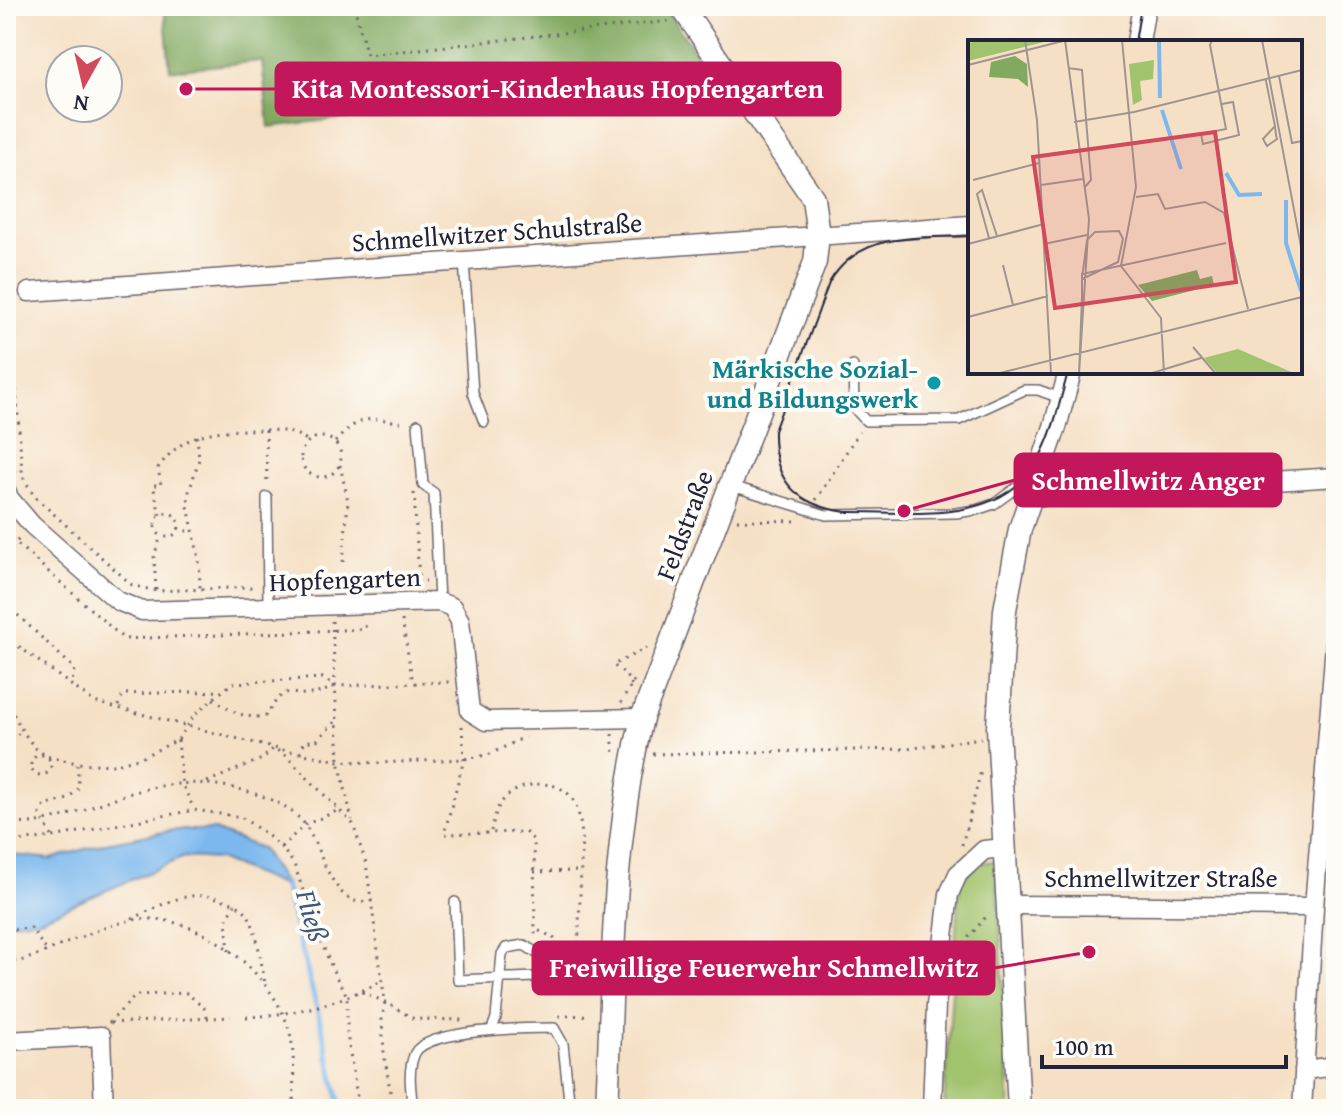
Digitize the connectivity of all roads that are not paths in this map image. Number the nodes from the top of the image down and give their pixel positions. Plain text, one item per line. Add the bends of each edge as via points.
1 (1144, 6) edge
2 (686, 12) edge
3 (1138, 40) edge
4 (968, 225) edge
5 (818, 235) junction
6 (464, 261) junction
7 (29, 292) dead end
8 (853, 366) dead end
9 (1069, 374) edge
10 (1063, 399) junction
11 (484, 422) dead end
12 (418, 424) road end
13 (1043, 460) junction
14 (1336, 477) edge
15 (729, 485) junction
16 (6, 490) edge
17 (267, 497) road end
18 (1029, 497) junction
19 (439, 602) junction
20 (268, 608) junction
21 (1332, 629) edge
22 (642, 718) junction
23 (1005, 848) junction
24 (455, 902) dead end
25 (1008, 905) junction
26 (1314, 907) junction
27 (613, 974) junction
28 (573, 976) junction
29 (500, 978) junction
30 (492, 1029) junction
31 (6, 1041) edge
32 (1336, 1066) edge
33 (1304, 1070) junction
34 (104, 1109) edge
35 (413, 1109) edge
36 (570, 1109) edge
37 (607, 1109) edge
38 (932, 1109) edge
39 (1019, 1109) edge
40 (1302, 1109) edge

1 - 3 street
2 - 5 street, Feldstraße via 813,198
4 - 5 street, Schmellwitzer Schulstraße
5 - 6 street, Schmellwitzer Schulstraße
5 - 15 street, Feldstraße via 815,262
6 - 7 street, Schmellwitzer Schulstraße
6 - 11 lane via 473,393
8 - 10 lane via 854,408 866,421 959,420 1024,390
9 - 10 street, Schmellwitzer Straße
10 - 13 street, Schmellwitzer Straße
12 - 19 lane via 423,485 434,493
13 - 15 lane via 1029,479 994,504 956,513 826,515
13 - 18 street, Schmellwitzer Straße
14 - 18 street
15 - 22 street, Feldstraße
16 - 20 street, Hopfengarten via 19,512 118,601 154,612
17 - 20 lane
18 - 23 street, Schmellwitzer Straße via 999,667
19 - 20 street, Hopfengarten
19 - 22 street, Hopfengarten via 452,607 460,621 470,711 477,718
21 - 26 street
22 - 27 street, Feldstraße via 620,841
23 - 25 street, Schmellwitzer Straße
23 - 38 street via 984,850 958,874 949,894
24 - 29 lane via 458,980
25 - 26 street, Schmellwitzer Straße
25 - 39 street, Schmellwitzer Straße
26 - 33 street
27 - 28 lane
27 - 37 street, Feldstraße
28 - 29 lane
28 - 29 lane via 524,945 506,948
29 - 30 lane
30 - 35 lane via 435,1038 415,1052 410,1079
30 - 36 lane via 554,1028 563,1044
31 - 34 street via 101,1036
32 - 33 street
33 - 40 street

